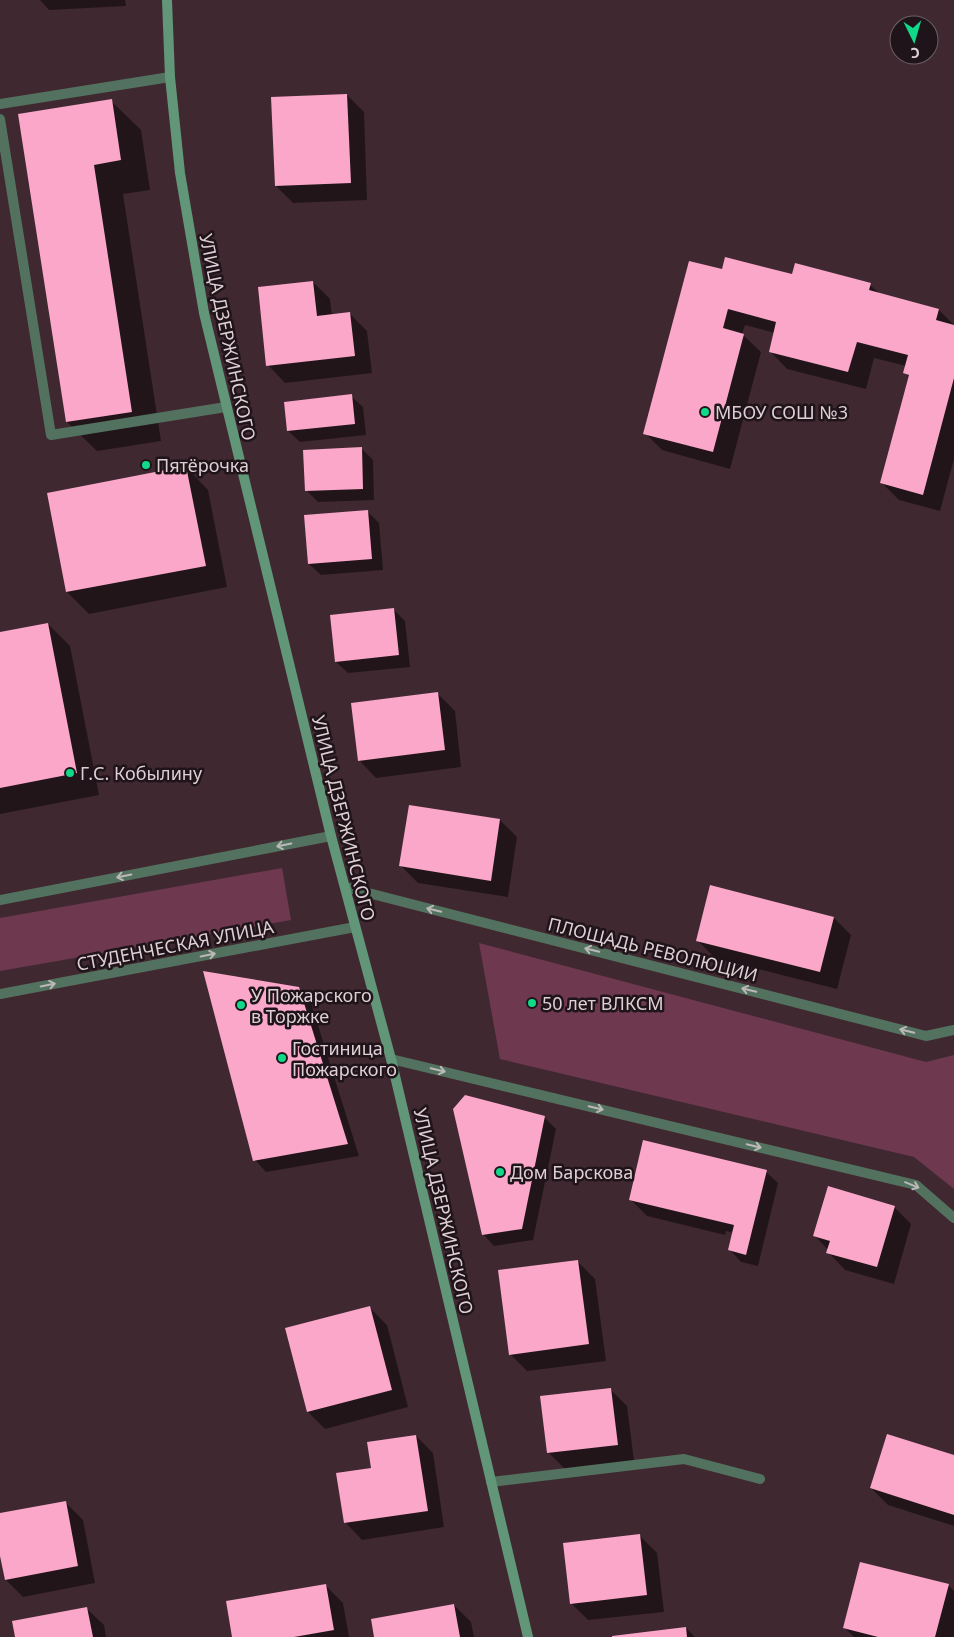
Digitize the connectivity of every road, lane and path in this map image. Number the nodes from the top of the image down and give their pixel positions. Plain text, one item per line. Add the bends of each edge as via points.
1 (167, 0) edge
2 (170, 77) junction
3 (0, 104) edge
4 (0, 119) edge
5 (226, 407) junction
6 (332, 836) junction
7 (345, 887) junction
8 (0, 900) edge
9 (355, 927) junction
10 (0, 994) edge
11 (954, 1030) edge
12 (391, 1059) junction
13 (954, 1218) edge
14 (760, 1480) dead end
15 (491, 1482) junction
16 (528, 1637) edge

1 - 2 main road, УЛИЦА ДЗЕРЖИНСКОГО
2 - 3 street
2 - 5 main road, УЛИЦА ДЗЕРЖИНСКОГО via 180,173 195,266
4 - 5 street via 51,435
5 - 6 main road, УЛИЦА ДЗЕРЖИНСКОГО
6 - 7 main road, УЛИЦА ДЗЕРЖИНСКОГО
6 -> 8 street
7 - 9 main road, УЛИЦА ДЗЕРЖИНСКОГО
11 -> 7 street, ПЛОЩАДЬ РЕВОЛЮЦИИ via 926,1036
10 -> 9 street, СТУДЕНЧЕСКАЯ УЛИЦА
9 - 12 main road, УЛИЦА ДЗЕРЖИНСКОГО
12 -> 13 street via 916,1185
12 - 15 main road, УЛИЦА ДЗЕРЖИНСКОГО
14 - 15 street via 684,1460
15 - 16 main road, УЛИЦА ДЗЕРЖИНСКОГО

